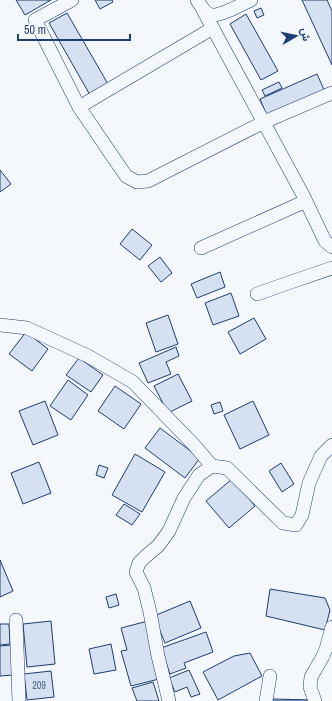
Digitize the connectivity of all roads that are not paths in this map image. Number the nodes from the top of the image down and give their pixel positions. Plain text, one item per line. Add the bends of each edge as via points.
1 (72, 0) edge
2 (251, 0) edge
3 (200, 5) edge
4 (213, 28) junction
5 (332, 93) edge
6 (79, 107) junction
7 (264, 122) junction
8 (306, 201) junction
9 (332, 247) edge
10 (201, 248) dead end
11 (332, 268) edge
12 (257, 294) dead end
13 (0, 325) edge
14 (332, 445) edge
15 (212, 466) junction
16 (16, 620) dead end
17 (332, 627) edge
18 (270, 676) dead end
19 (19, 701) edge
20 (169, 701) edge
21 (266, 701) edge
22 (315, 701) edge

1 - 6 street via 35,20
2 - 3 street via 222,14 212,15
3 - 4 street
4 - 6 street
4 - 7 street
5 - 7 street
6 - 7 street via 126,176 137,182 148,181
7 - 8 street
8 - 9 street via 325,240
8 - 10 street
11 - 12 street
13 - 15 street via 27,328 88,356 132,382
14 - 15 street via 321,456 309,483 302,515 296,525 283,523 228,468
15 - 20 street via 199,475 184,498 169,531 158,546 139,563 136,572 144,588
16 - 19 street
17 - 22 street via 326,649 311,677 310,687
18 - 21 street

